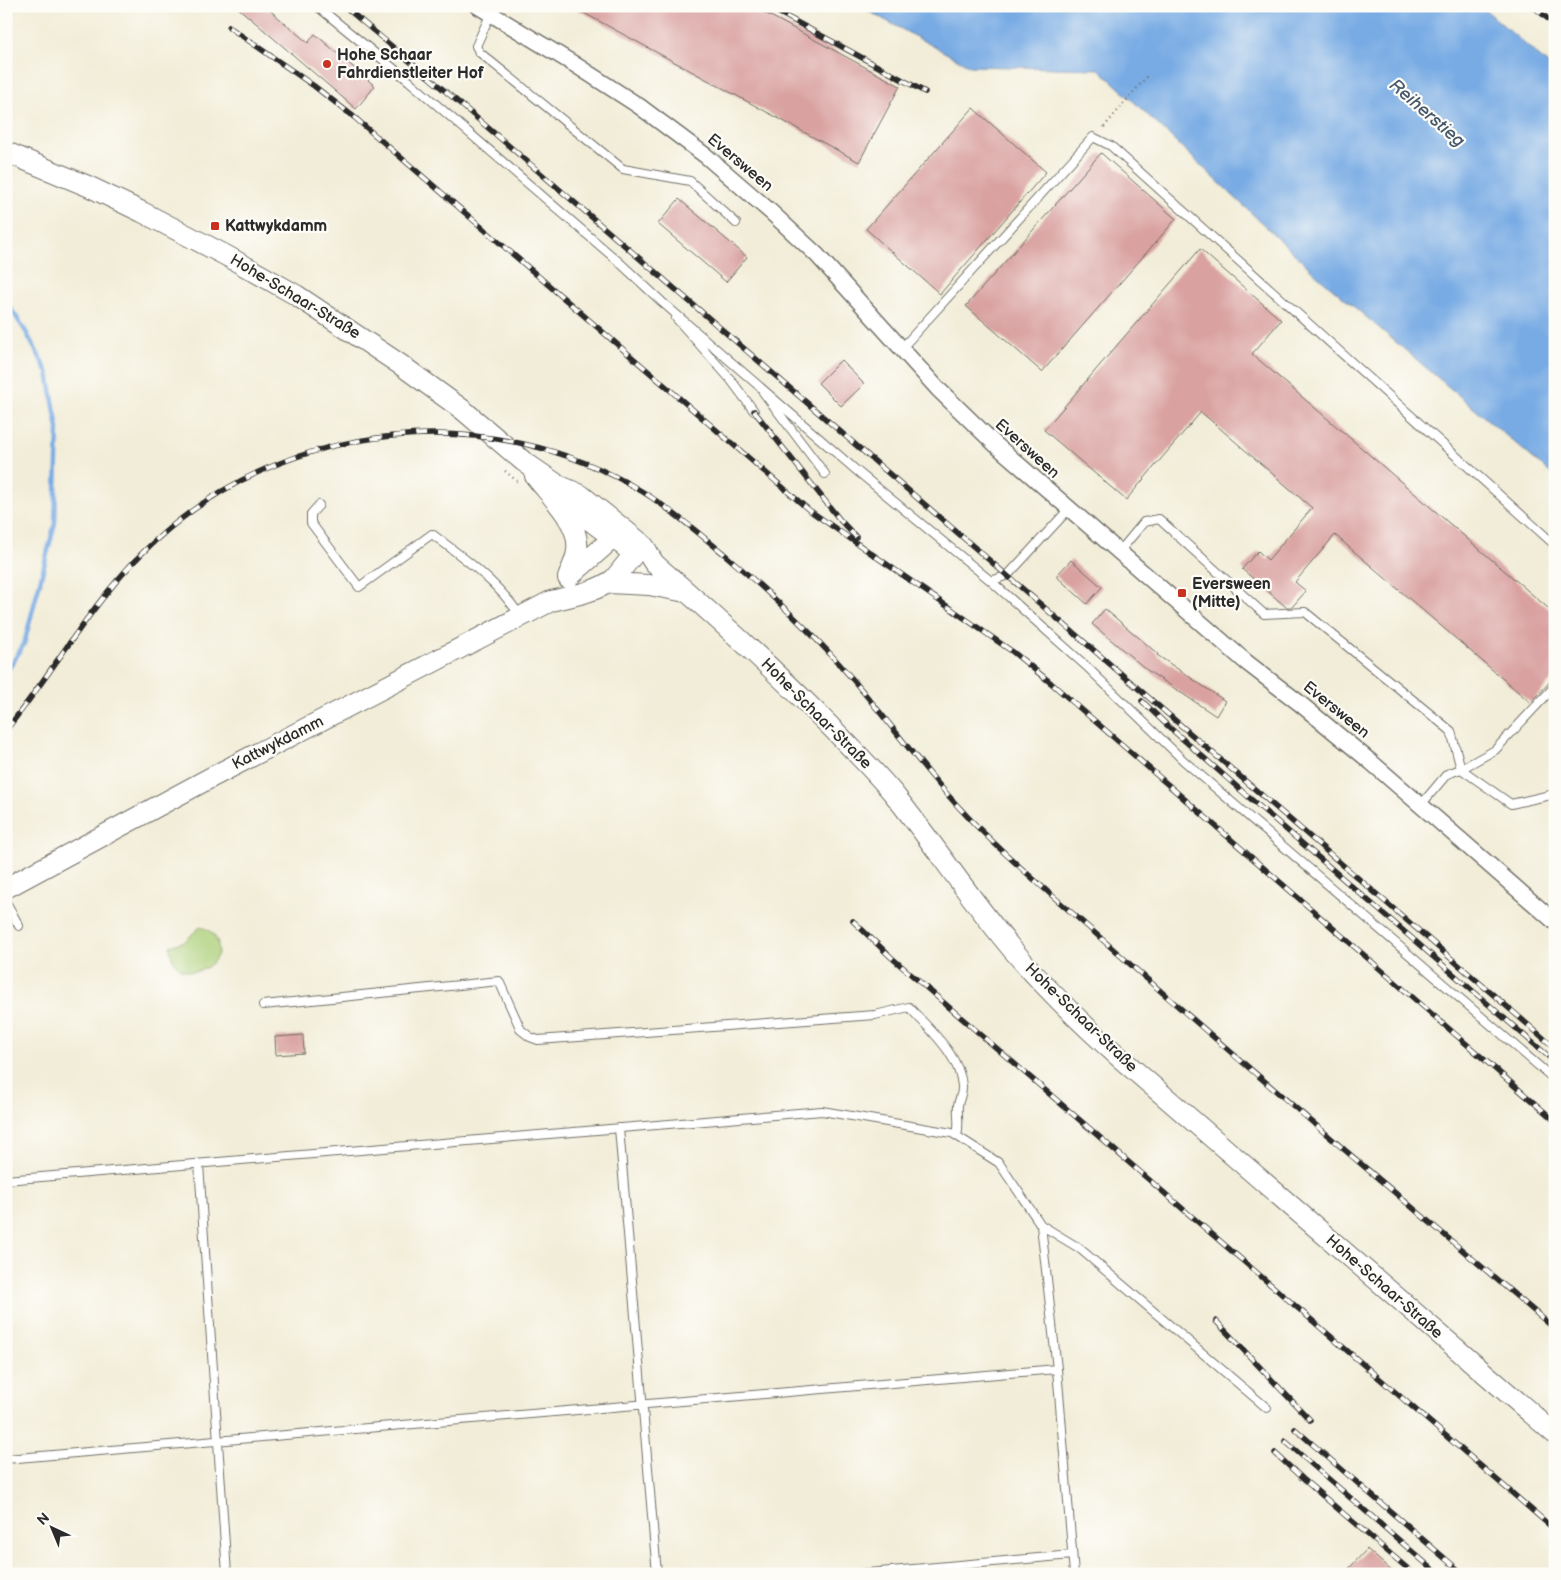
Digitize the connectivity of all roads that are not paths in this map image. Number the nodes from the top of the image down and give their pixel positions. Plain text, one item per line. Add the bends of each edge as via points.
1 (316, 6) edge
2 (484, 10) edge
3 (6, 152) edge
4 (736, 223) dead end
5 (662, 302) junction
6 (901, 349) junction
7 (752, 378) junction
8 (754, 411) dead end
9 (524, 461) junction
10 (825, 474) dead end
11 (319, 505) dead end
12 (1069, 509) junction
13 (618, 534) junction
14 (1555, 545) edge
15 (1119, 552) junction
16 (642, 553) junction
17 (568, 578) junction
18 (991, 581) junction
19 (609, 583) junction
20 (690, 593) junction
21 (551, 601) junction
22 (520, 616) junction
23 (1555, 686) edge
24 (1461, 769) junction
25 (1555, 794) edge
26 (1420, 806) junction
27 (6, 888) edge
28 (6, 902) edge
29 (1555, 922) edge
30 (19, 926) dead end
31 (263, 1005) dead end
32 (1555, 1080) edge
33 (619, 1128) junction
34 (957, 1136) junction
35 (199, 1164) junction
36 (6, 1180) edge
37 (1041, 1225) junction
38 (1057, 1369) junction
39 (643, 1405) junction
40 (1267, 1408) dead end
41 (1555, 1434) edge
42 (218, 1441) junction
43 (6, 1459) edge
44 (1072, 1555) junction
45 (227, 1574) edge
46 (658, 1574) edge
47 (857, 1574) edge
48 (1074, 1574) edge

1 - 5 lane via 409,81
2 - 4 lane via 476,46 479,52 623,169 690,181
2 - 6 street, Eversween via 639,106 706,156 817,255
3 - 9 main road, Hohe-Schaar-Straße via 90,186 296,295 423,380
5 - 7 lane
5 - 8 lane
6 - 12 street, Eversween via 970,421
6 - 14 lane via 1092,137 1111,146
7 - 10 lane
7 - 18 lane
9 - 13 main road, Hohe-Schaar-Straße via 558,485 581,495
9 - 17 main road via 567,517 575,533 577,554
11 - 22 lane via 311,514 311,523 359,587 432,534 460,554 512,604
12 - 15 street, Eversween
12 - 18 lane via 1008,575
13 - 16 main road, Hohe-Schaar-Straße
13 - 17 main road, Kattwykdamm
15 - 24 lane via 1144,522 1159,519 1264,614 1305,612 1451,731
15 - 26 street, Eversween
16 - 19 main road, Kattwykdamm
16 - 20 main road, Hohe-Schaar-Straße
17 - 21 main road, Kattwykdamm
18 - 32 lane via 1086,666 1184,761
19 - 20 main road
19 - 21 main road, Kattwykdamm
20 - 41 main road, Hohe-Schaar-Straße via 852,748 892,792 1011,948 1080,1022
21 - 22 main road, Kattwykdamm
22 - 27 main road, Kattwykdamm
23 - 24 lane via 1496,750
24 - 25 lane via 1511,804
24 - 26 lane via 1447,774
26 - 29 street, Eversween
28 - 30 lane
31 - 34 lane via 499,981 521,1030 538,1040 875,1015 909,1007 956,1063 962,1087
33 - 34 lane via 822,1111
33 - 35 lane
33 - 39 lane
34 - 37 lane via 999,1163
35 - 36 lane
35 - 42 lane
37 - 38 lane
37 - 40 lane via 1079,1248
38 - 39 lane
38 - 44 lane
39 - 42 lane
39 - 46 lane
42 - 43 lane
42 - 45 lane
44 - 47 lane
44 - 48 lane

